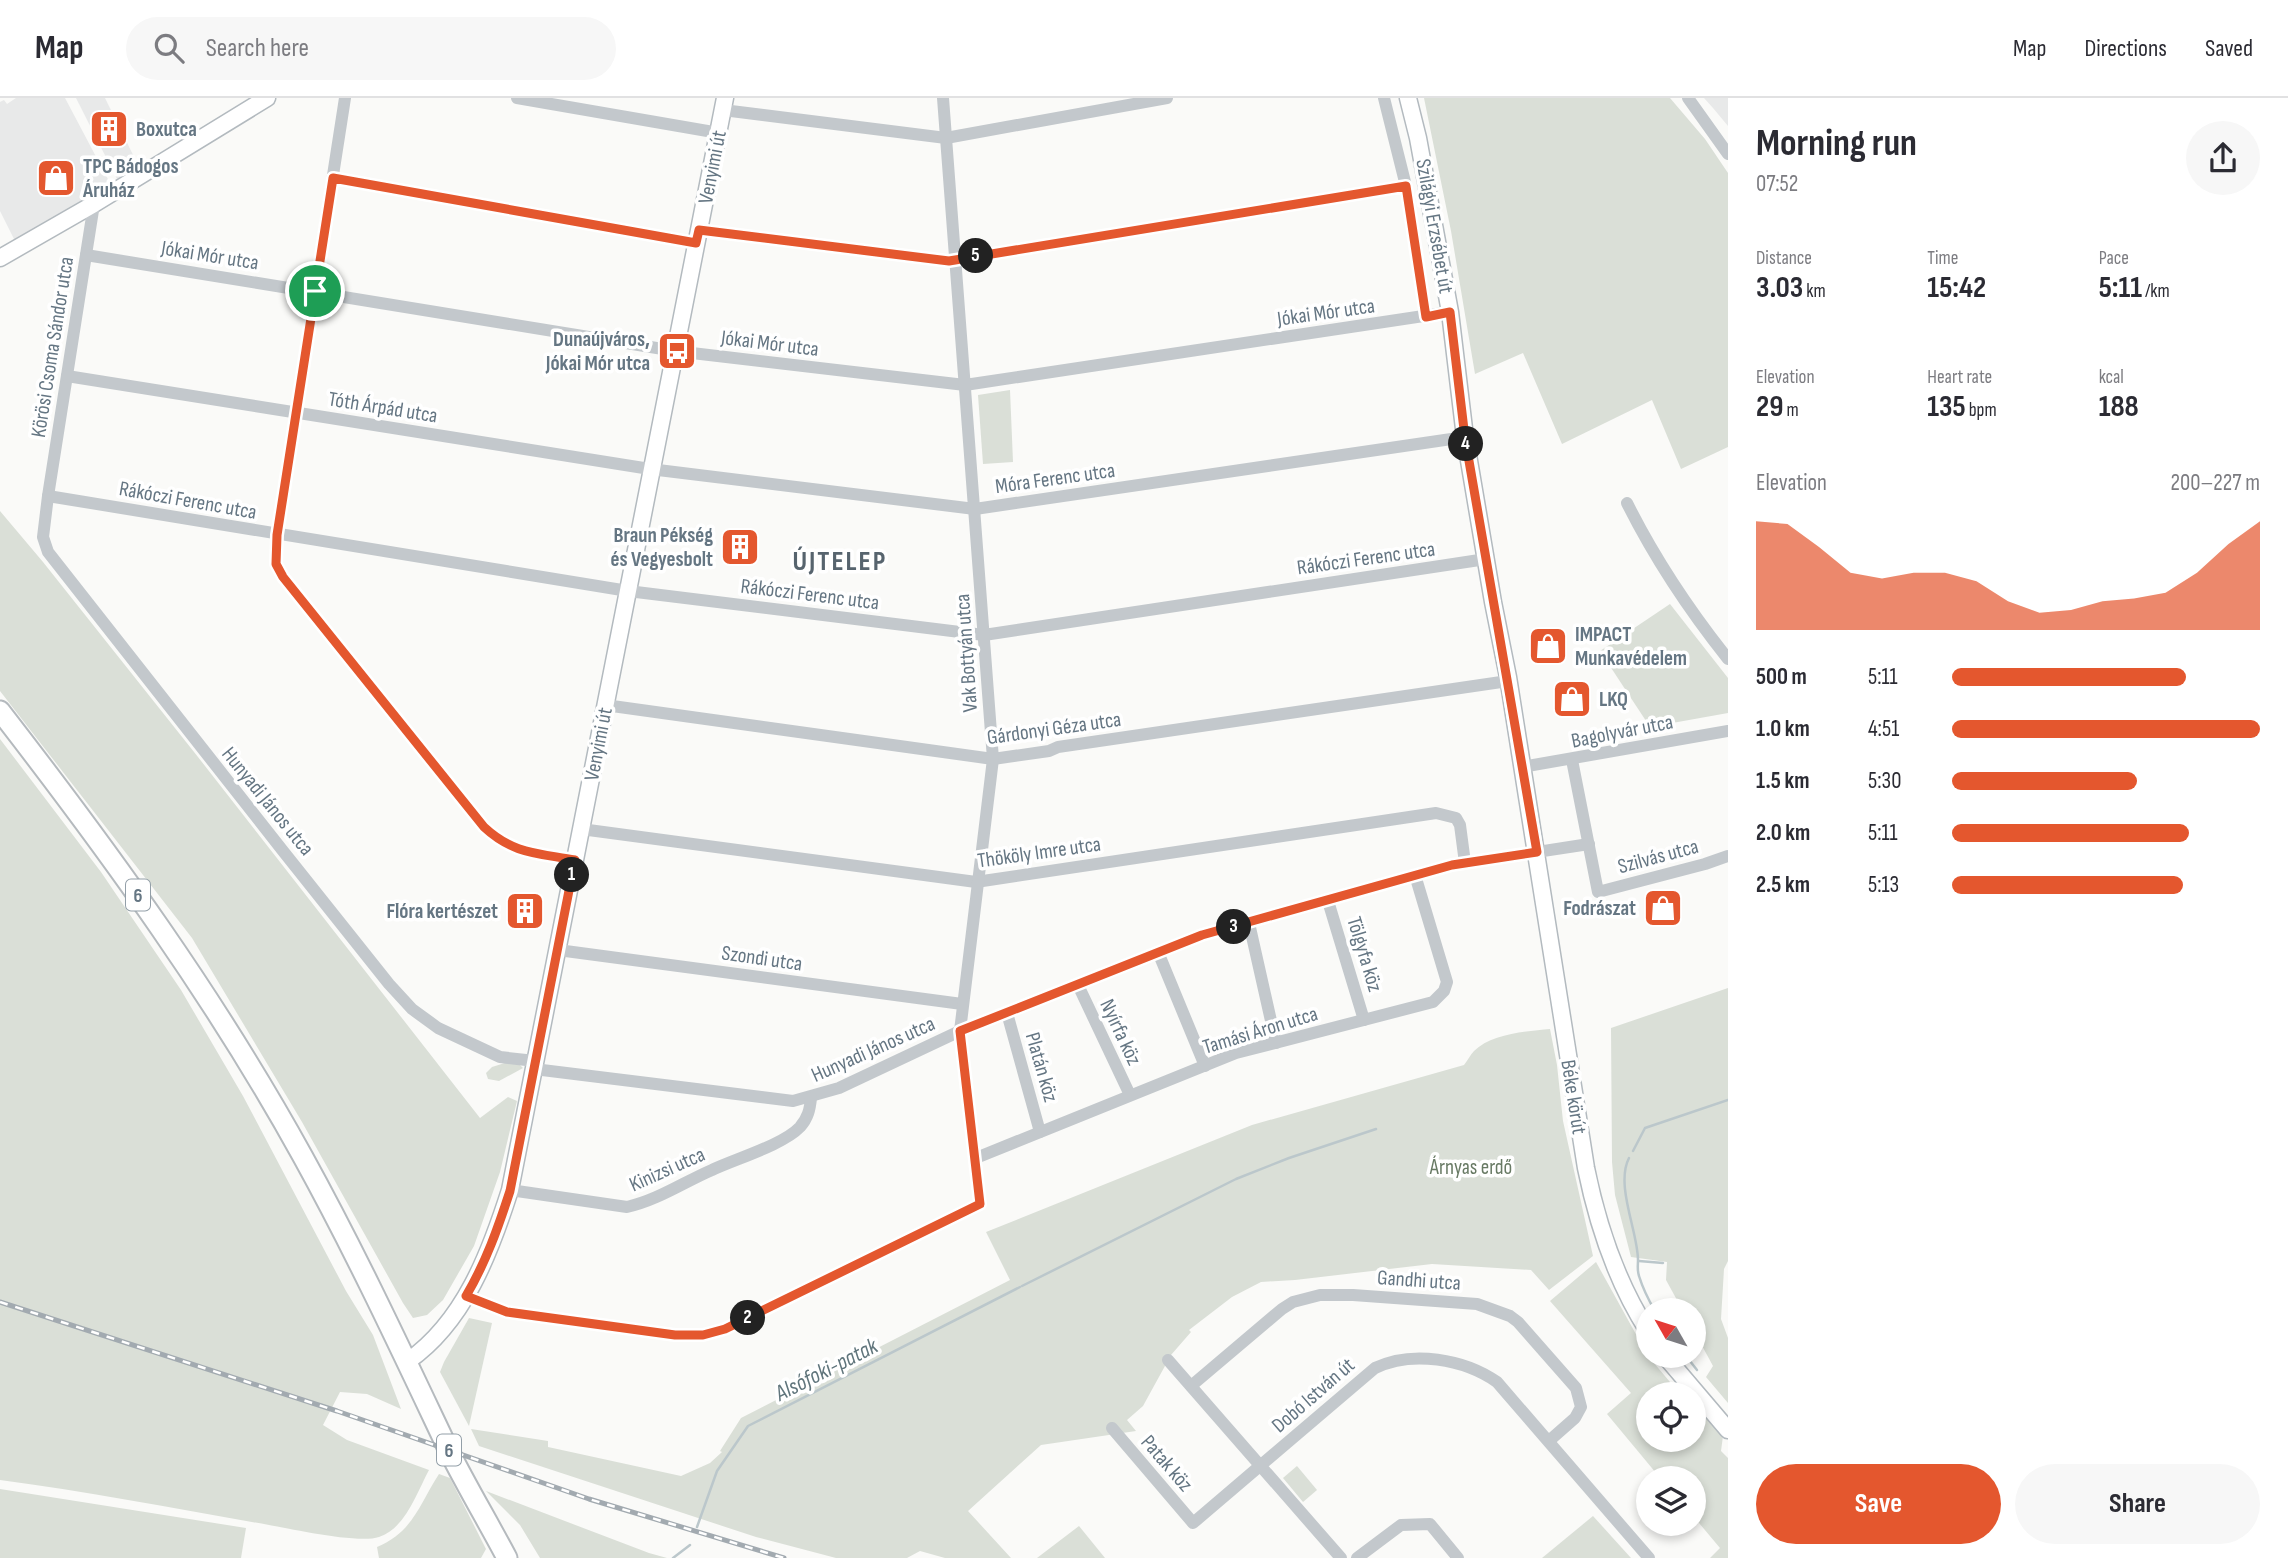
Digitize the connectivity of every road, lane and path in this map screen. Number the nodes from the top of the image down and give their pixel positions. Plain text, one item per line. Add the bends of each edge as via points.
1 (267, 98) edge
2 (345, 98) edge
3 (517, 98) edge
4 (943, 98) edge
5 (1167, 98) edge
6 (1384, 98) edge
7 (1408, 98) edge
8 (1688, 98) edge
9 (724, 104) edge
10 (719, 133) junction
11 (946, 138) junction
12 (1728, 154) edge
13 (333, 178) junction
14 (1406, 186) junction
15 (94, 204) junction
16 (698, 236) junction
17 (86, 255) junction
18 (0, 257) edge
19 (956, 260) junction
20 (315, 291) junction
21 (1450, 312) junction
22 (1426, 317) junction
23 (675, 351) junction
24 (68, 376) junction
25 (965, 384) junction
26 (295, 413) junction
27 (1465, 438) junction
28 (650, 469) junction
29 (48, 496) junction
30 (1626, 503) dead end
31 (975, 509) junction
32 (277, 535) junction
33 (1486, 559) junction
34 (628, 591) junction
35 (984, 635) junction
36 (1728, 659) edge
37 (1508, 681) junction
38 (605, 705) junction
39 (0, 711) edge
40 (1728, 731) edge
41 (993, 759) junction
42 (1572, 760) junction
43 (1522, 767) junction
44 (581, 829) junction
45 (1588, 845) junction
46 (1537, 852) junction
47 (1728, 856) edge
48 (575, 860) junction
49 (1465, 863) junction
50 (1415, 875) junction
51 (976, 882) junction
52 (1328, 901) junction
53 (1250, 923) junction
54 (558, 950) junction
55 (1158, 952) junction
56 (1077, 985) junction
57 (961, 1004) junction
58 (1007, 1013) junction
59 (1364, 1020) junction
60 (960, 1031) junction
61 (1276, 1042) junction
62 (535, 1065) junction
63 (1205, 1066) junction
64 (1130, 1095) junction
65 (811, 1098) junction
66 (1040, 1132) junction
67 (975, 1158) junction
68 (510, 1191) junction
69 (466, 1296) junction
70 (1636, 1309) edge
71 (1168, 1360) dead end
72 (408, 1361) junction
73 (1675, 1368) edge
74 (1191, 1386) junction
75 (1112, 1428) dead end
76 (1728, 1430) edge
77 (1550, 1440) junction
78 (1260, 1466) junction
79 (1193, 1523) joint
80 (495, 1536) junction
81 (495, 1558) edge
82 (507, 1558) edge
83 (1340, 1558) edge
84 (1357, 1558) edge
85 (1458, 1558) edge
86 (1649, 1558) edge

1 - 15 street
2 - 13 street
3 - 10 street
4 - 11 street, Vak Bottyán utca
5 - 11 street
6 - 14 street, Szilágyi Erzsébet út
7 - 21 street, Szilágyi Erzsébet út
8 - 12 street
9 - 10 street, Venyimi út
9 - 11 street
10 - 16 street, Venyimi út
11 - 19 street, Vak Bottyán utca
13 - 16 street
13 - 20 street
14 - 19 street
14 - 22 street, Szilágyi Erzsébet út
15 - 17 street, Körösi Csoma Sándor utca
15 - 18 street
16 - 19 street
16 - 23 street, Venyimi út
17 - 20 street, Jókai Mór utca
17 - 24 street, Körösi Csoma Sándor utca
19 - 25 street, Vak Bottyán utca
20 - 23 street, Jókai Mór utca
20 - 26 street
21 - 22 street, Jókai Mór utca
21 - 27 street, Szilágyi Erzsébet út
22 - 25 street, Jókai Mór utca
23 - 25 street, Jókai Mór utca
23 - 28 street, Venyimi út
24 - 26 street, Tóth Árpád utca
24 - 29 street, Körösi Csoma Sándor utca
25 - 31 street, Vak Bottyán utca
26 - 28 street, Tóth Árpád utca
26 - 32 street
27 - 31 street, Móra Ferenc utca
27 - 33 street, Szilágyi Erzsébet út
28 - 31 street, Móra Ferenc utca
28 - 34 street, Venyimi út
29 - 32 street, Rákóczi Ferenc utca
29 - 62 street, Hunyadi János utca via 43,537 48,552 389,984 438,1028 500,1057
30 - 36 street via 1650,550
31 - 35 street, Vak Bottyán utca
32 - 34 street, Rákóczi Ferenc utca
32 - 48 street via 276,564 283,577 484,827 512,848
33 - 35 street, Rákóczi Ferenc utca
33 - 37 street, Szilágyi Erzsébet út
34 - 35 street, Rákóczi Ferenc utca
34 - 38 street, Venyimi út
35 - 41 street, Vak Bottyán utca
37 - 41 street, Gárdonyi Géza utca
37 - 43 street, Szilágyi Erzsébet út
38 - 41 street, Gárdonyi Géza utca
38 - 44 street, Venyimi út
39 - 72 main road, 6 via 80,814 198,984 303,1157
40 - 42 street, Bagolyvár utca
41 - 51 street, Vak Bottyán utca
42 - 43 street, Bagolyvár utca
42 - 45 street
43 - 46 street, Szilágyi Erzsébet út
44 - 48 street, Venyimi út
44 - 51 street, Thököly Imre utca
45 - 46 street, Hunyadi János utca
45 - 47 street, Szilvás utca via 1598,892
46 - 49 street, Hunyadi János utca
46 - 70 street, Béke körút via 1595,1210
48 - 54 street, Venyimi út
49 - 50 street, Hunyadi János utca
49 - 51 street, Thököly Imre utca via 1460,825 1452,816 1436,813
50 - 52 street, Hunyadi János utca
50 - 59 street, Tamási Áron utca via 1446,987 1433,1002
51 - 57 street, Vak Bottyán utca
52 - 53 street, Hunyadi János utca
52 - 59 street, Tölgyfa köz
53 - 55 street, Hunyadi János utca
53 - 61 street
54 - 57 street, Szondi utca
54 - 62 street, Venyimi út
55 - 56 street, Hunyadi János utca
55 - 63 street
56 - 58 street, Hunyadi János utca
56 - 64 street, Nyírfa köz
57 - 60 street, Vak Bottyán utca
58 - 60 street, Hunyadi János utca
58 - 66 street, Platán köz
59 - 61 street, Tamási Áron utca
60 - 65 street, Hunyadi János utca
60 - 67 street, Vak Bottyán utca
61 - 63 street, Tamási Áron utca
62 - 65 street, Hunyadi János utca via 793,1101
62 - 68 street, Venyimi út
63 - 64 street, Tamási Áron utca
64 - 66 street, Tamási Áron utca
65 - 68 street, Kinizsi utca via 809,1114 786,1137 643,1204 627,1207
66 - 67 street, Tamási Áron utca
67 - 69 street, Vak Bottyán utca via 980,1204 725,1329 703,1335 507,1312
68 - 69 street, Venyimi út via 494,1239
69 - 72 street, Venyimi út via 430,1344
71 - 74 street
72 - 80 main road, 6
73 - 76 street
74 - 77 street, Gandhi utca via 1282,1309 1305,1298 1353,1295 1476,1304 1518,1322 1576,1388 1581,1407
74 - 78 street
75 - 79 street, Patak köz
77 - 78 street, Dobó István út via 1485,1373 1458,1363 1402,1360 1384,1363 1365,1374
77 - 86 street, Dobó István út
78 - 79 street, Dobó István út
78 - 83 street
80 - 81 street
80 - 82 main road, 6
84 - 85 street via 1401,1525 1420,1524 1430,1524

